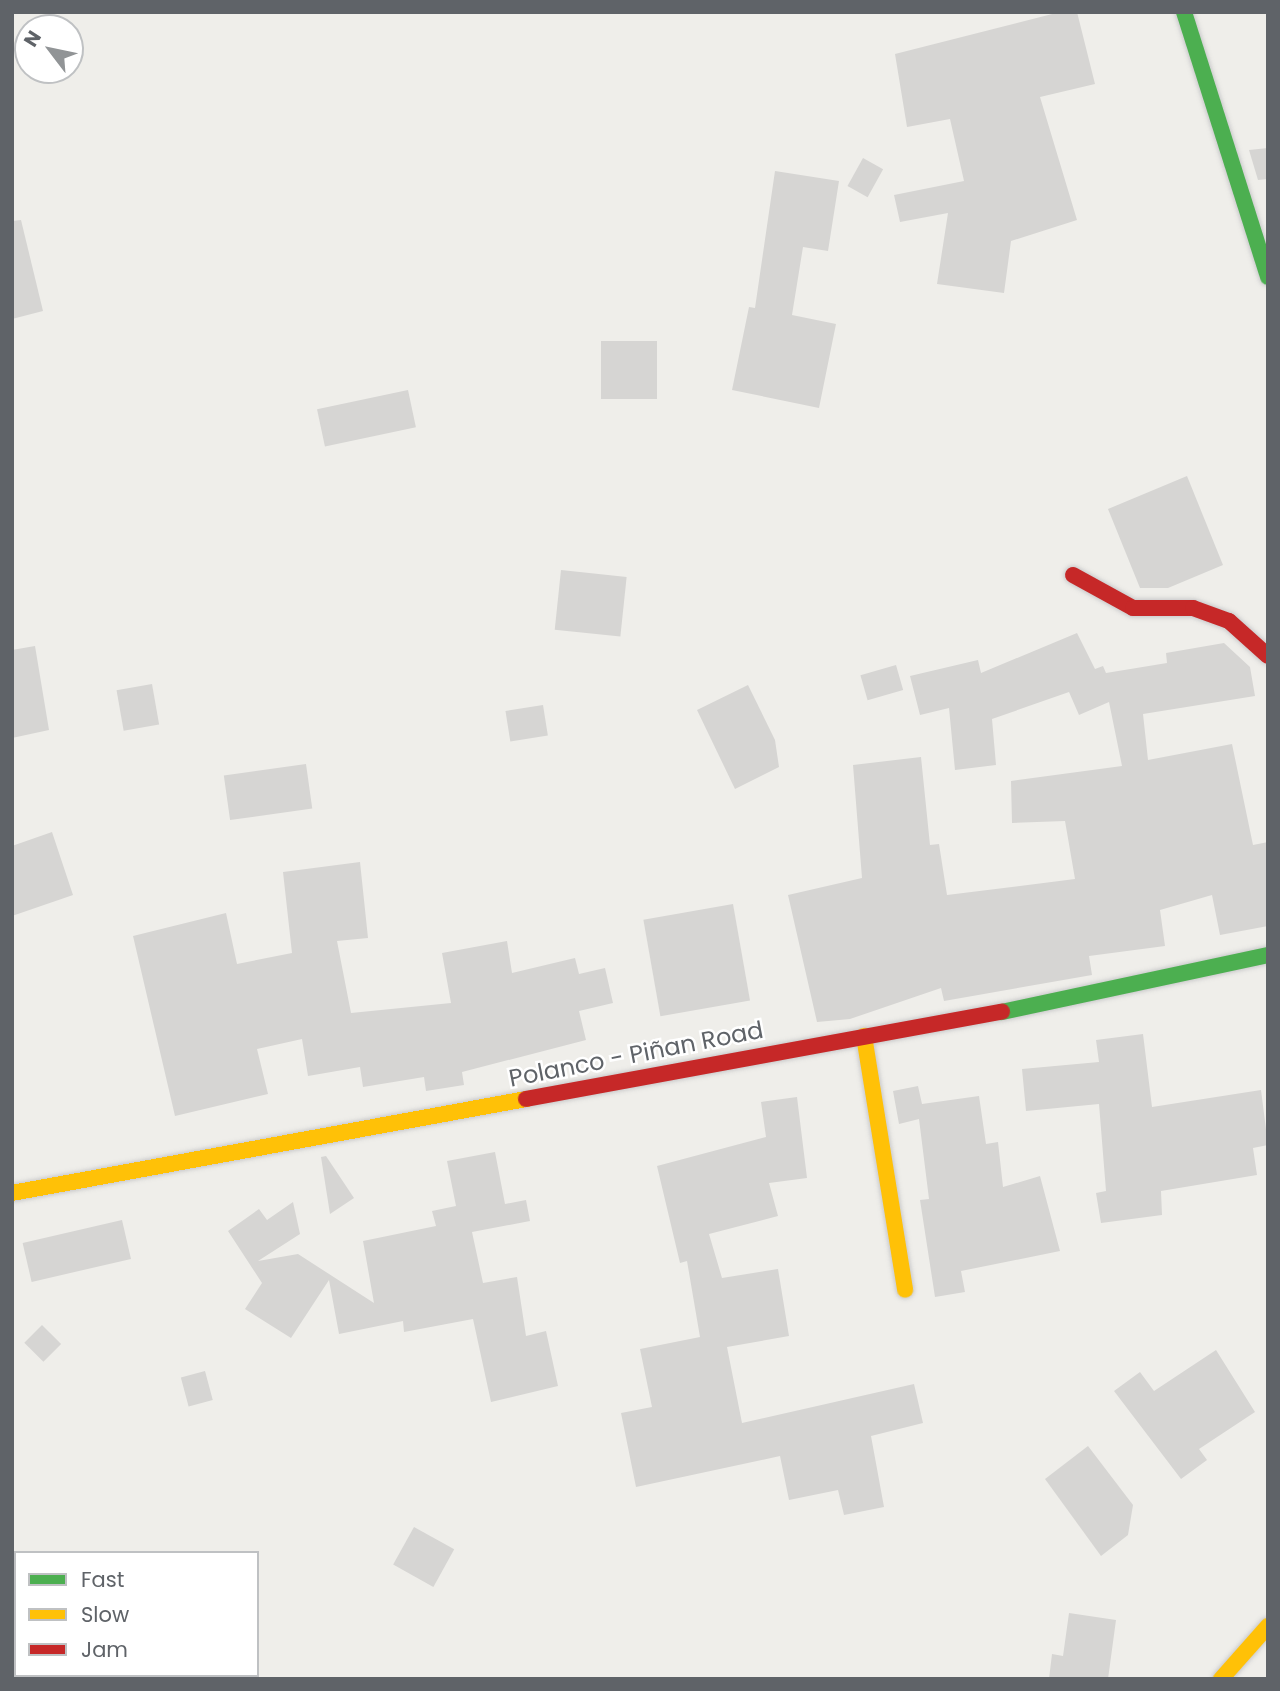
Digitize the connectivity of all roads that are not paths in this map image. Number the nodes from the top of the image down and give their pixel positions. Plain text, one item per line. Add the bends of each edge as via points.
1 (1184, 12) edge
2 (1268, 277) edge
3 (1073, 575) dead end
4 (1268, 656) edge
5 (1268, 955) edge
6 (864, 1035) junction
7 (12, 1193) edge
8 (905, 1290) dead end
9 (1268, 1626) edge
10 (1221, 1679) edge

1 - 2 main road
3 - 4 main road via 1133,608 1193,608 1229,621
5 - 6 main road, Polanco - Piñan Road via 1105,993
6 - 7 main road, Polanco - Piñan Road
6 - 8 main road
9 - 10 main road

